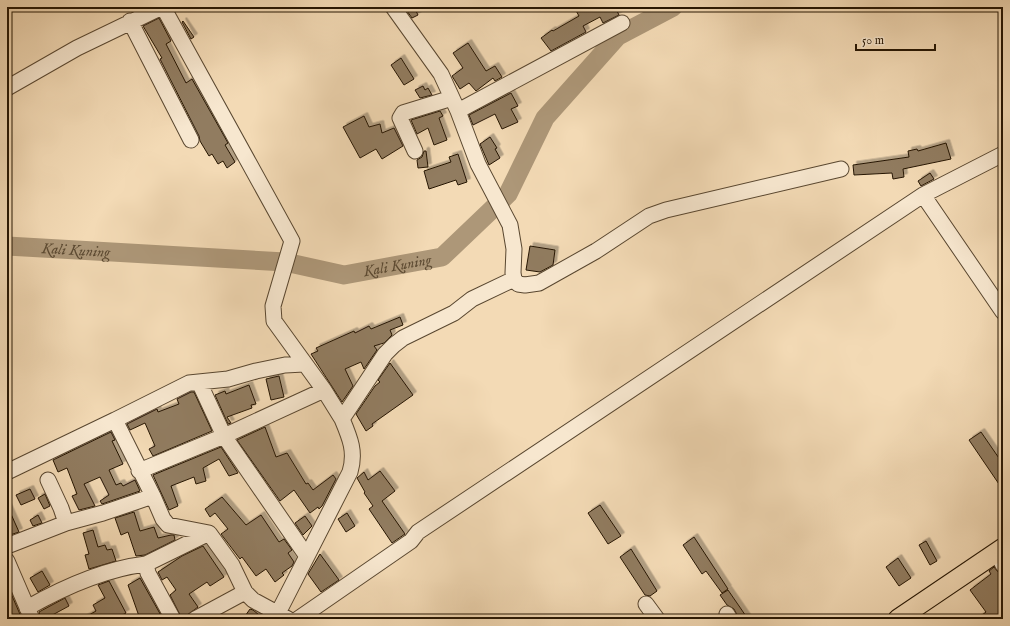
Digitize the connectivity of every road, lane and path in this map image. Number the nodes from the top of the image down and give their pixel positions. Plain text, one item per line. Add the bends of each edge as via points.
1 (394, 7) edge
2 (157, 8) edge
3 (130, 21) junction
4 (622, 23) dead end
5 (7, 88) edge
6 (455, 105) junction
7 (191, 140) dead end
8 (415, 151) dead end
9 (1003, 154) edge
10 (842, 169) dead end
11 (923, 195) junction
12 (514, 279) junction
13 (1003, 312) edge
14 (304, 364) junction
15 (198, 382) junction
16 (324, 390) junction
17 (342, 419) junction
18 (115, 420) junction
19 (224, 436) junction
20 (139, 471) junction
21 (7, 472) edge
22 (48, 480) dead end
23 (153, 496) junction
24 (66, 523) junction
25 (209, 533) junction
26 (7, 546) edge
27 (306, 555) junction
28 (1001, 555) edge
29 (7, 561) edge
30 (146, 564) junction
31 (246, 592) junction
32 (646, 604) dead end
33 (29, 613) edge
34 (283, 616) edge
35 (173, 619) edge
36 (195, 619) edge
37 (298, 619) edge
38 (657, 619) edge
39 (898, 619) edge

1 - 6 street via 442,74
2 - 3 street
2 - 14 street via 292,241 273,306 274,321
3 - 5 street
3 - 7 street
4 - 6 street
6 - 8 street via 403,113 400,118
6 - 12 street via 478,164 510,225 513,237
9 - 11 street
10 - 12 street via 666,210 649,216 589,255 539,283 518,284
11 - 13 street
11 - 37 street via 559,436 418,532 411,541
12 - 17 street via 472,299 454,312 394,345 385,354
14 - 15 street via 285,365 228,379
14 - 16 street
15 - 18 street via 189,383
15 - 19 street
16 - 17 street
16 - 19 street
17 - 27 street via 352,446 350,472
18 - 20 street
18 - 21 street
19 - 20 street
19 - 27 street
20 - 23 street
22 - 24 street via 62,508
23 - 24 street via 102,514
23 - 25 street via 168,525
24 - 26 street
25 - 30 street
25 - 31 street via 232,565
27 - 34 street
28 - 39 main road
29 - 33 street
30 - 33 street via 90,577
30 - 35 street via 148,573
31 - 34 street via 253,600
31 - 36 street
32 - 38 street

